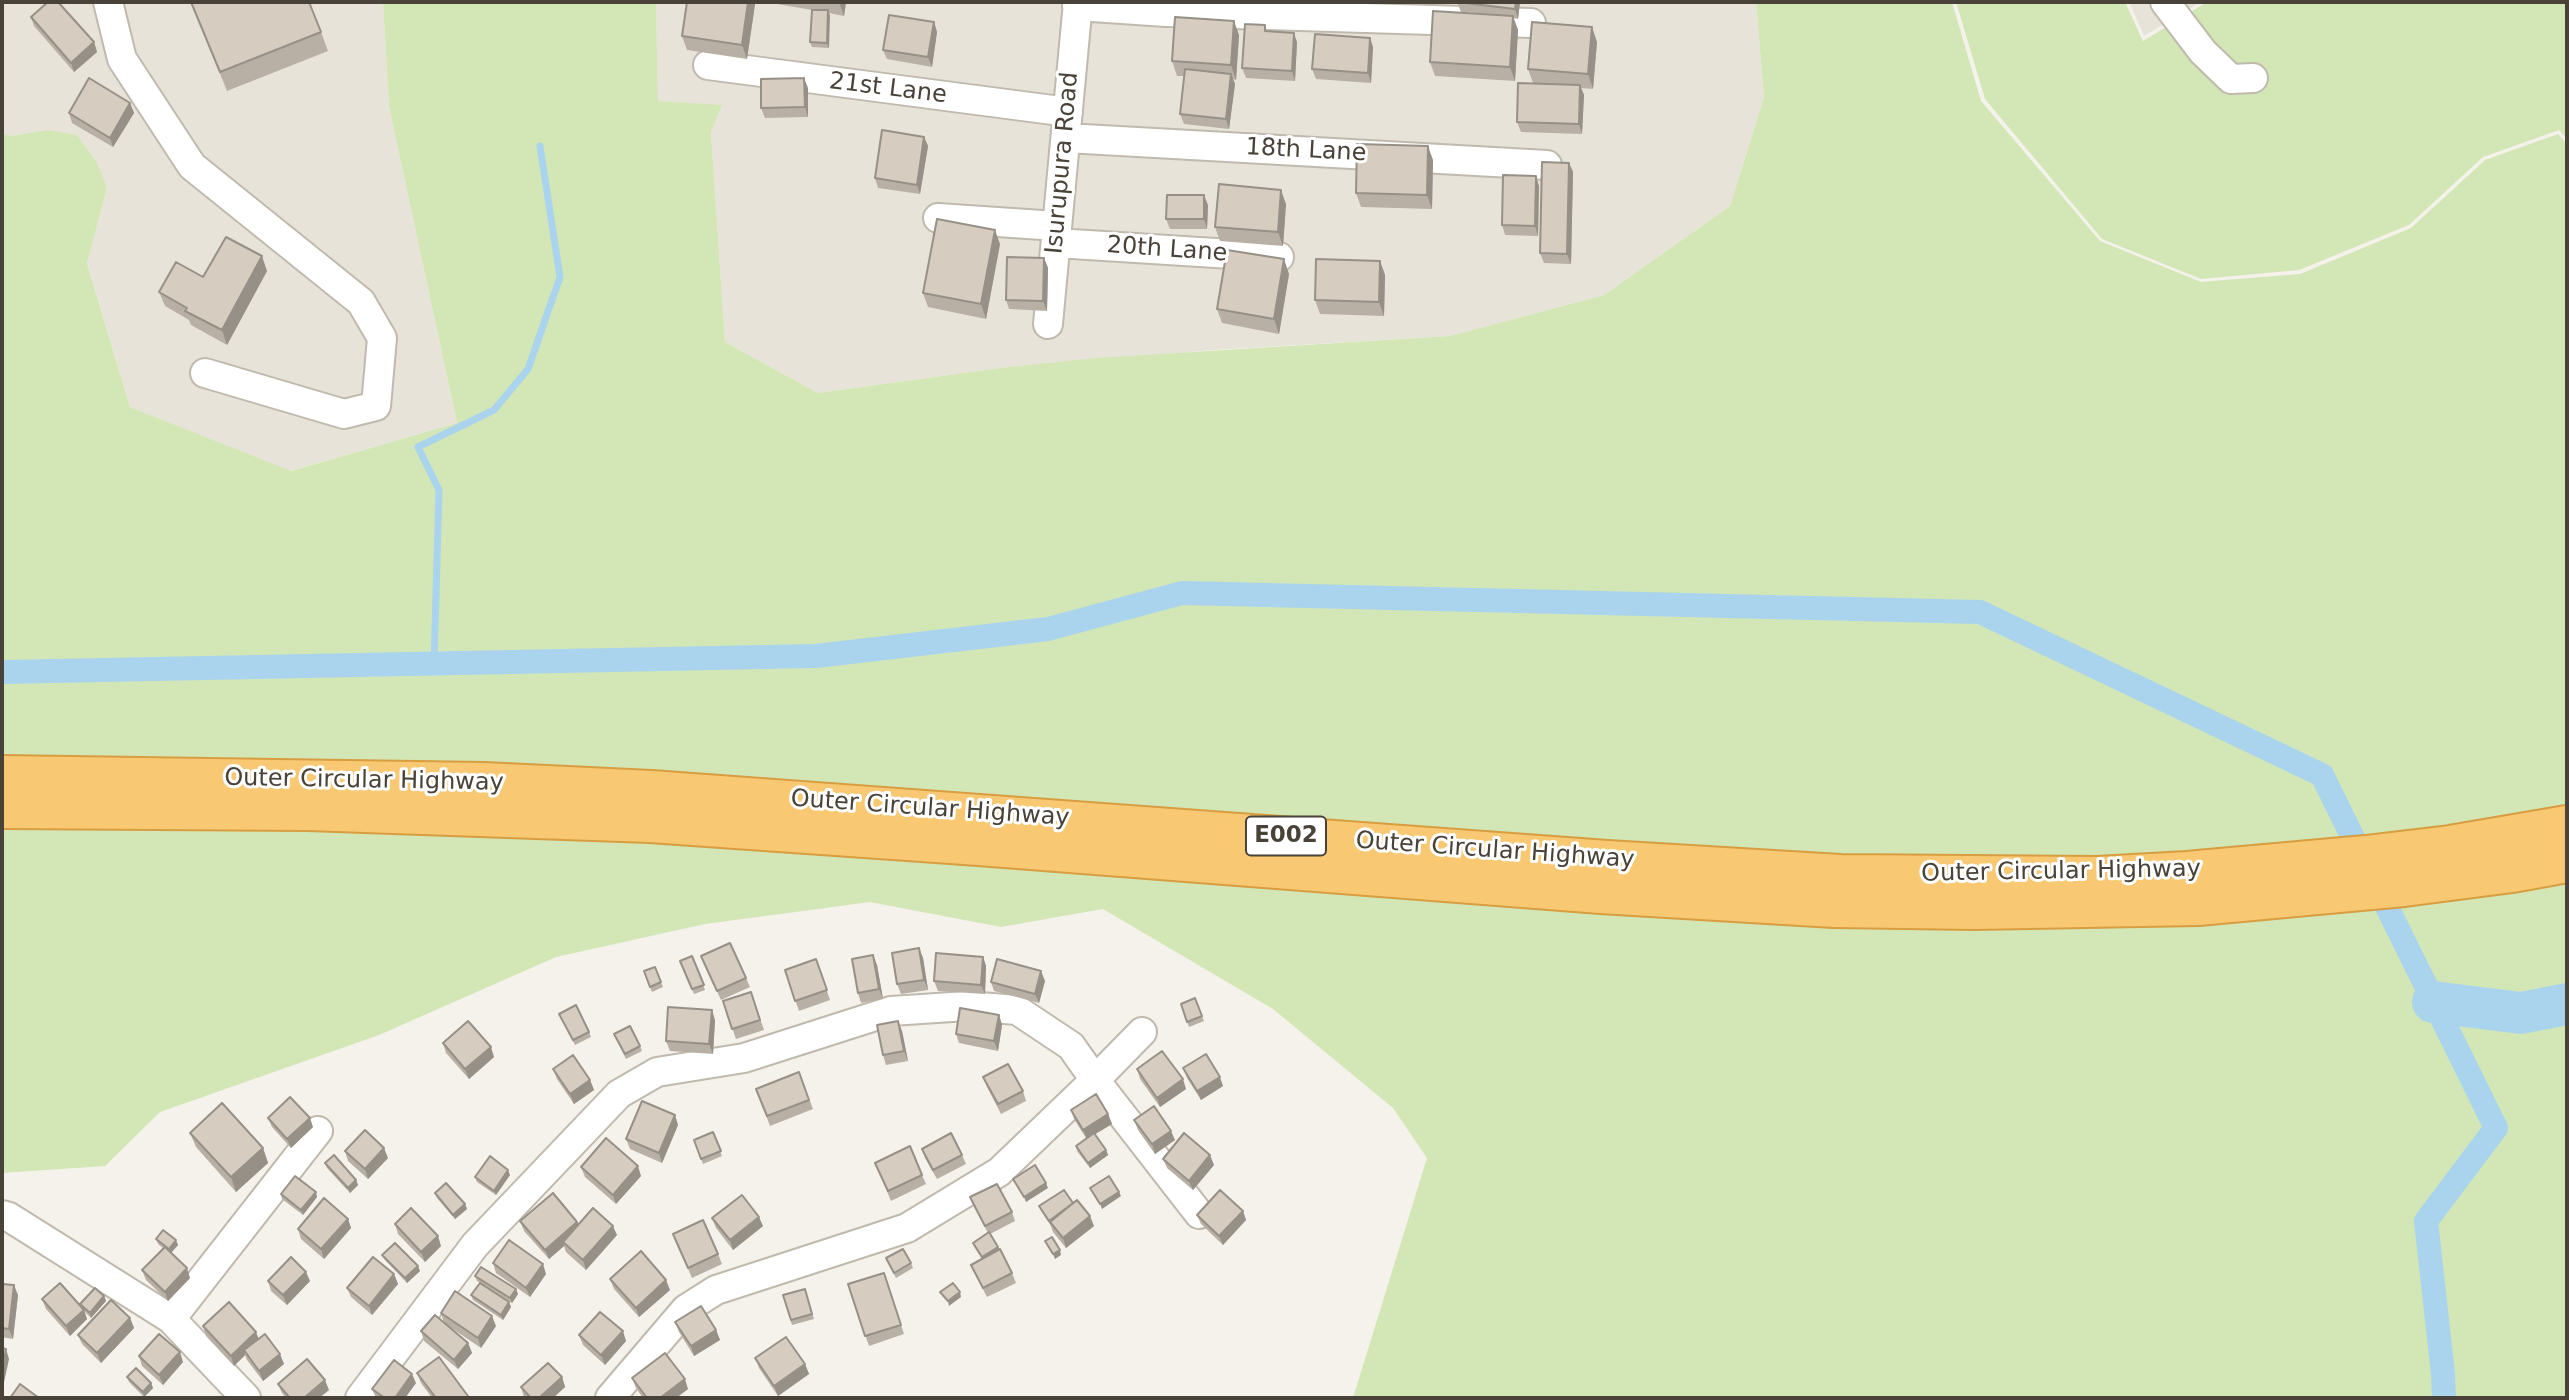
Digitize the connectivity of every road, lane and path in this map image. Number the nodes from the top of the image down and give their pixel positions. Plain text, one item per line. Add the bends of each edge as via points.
1 (108, 2) edge
2 (2165, 2) edge
3 (1078, 4) edge
4 (1531, 23) edge
5 (708, 65) dead end
6 (2253, 78) dead end
7 (1067, 125) junction
8 (1547, 164) edge
9 (938, 218) edge
10 (1056, 235) junction
11 (1279, 257) edge
12 (1048, 324) dead end
13 (205, 373) dead end
14 (2, 775) edge
15 (2, 809) edge
16 (2567, 824) edge
17 (2567, 863) edge
18 (1142, 1032) dead end
19 (1095, 1080) junction
20 (318, 1131) dead end
21 (1199, 1214) edge
22 (2, 1215) edge
23 (170, 1319) junction
24 (246, 1398) edge
25 (359, 1398) edge
26 (610, 1398) edge

1 - 13 street via 122,59 192,166 362,302 382,338 376,406 344,414
2 - 6 street via 2203,52 2231,79
3 - 4 street via 1166,12
3 - 7 street, Isurupura Road
5 - 7 street, 21st Lane
7 - 8 street, 18th Lane
7 - 10 street, Isurupura Road
9 - 10 street, 20th Lane
10 - 11 street, 20th Lane
10 - 12 street, Isurupura Road
14 - 16 highway, Outer Circular Highway / E002 via 484,782 650,790 1840,874 2097,876 2236,868 2450,845
15 - 17 highway, Outer Circular Highway / E002 via 308,811 650,824 1834,908 2198,906 2417,885
18 - 19 street
19 - 21 street
19 - 25 street via 1071,1046 1017,1010 967,1006 891,1011 744,1058 657,1072 620,1094 475,1245
19 - 26 street via 999,1172 907,1228 716,1290 686,1309
20 - 23 street
22 - 23 street
23 - 24 street

